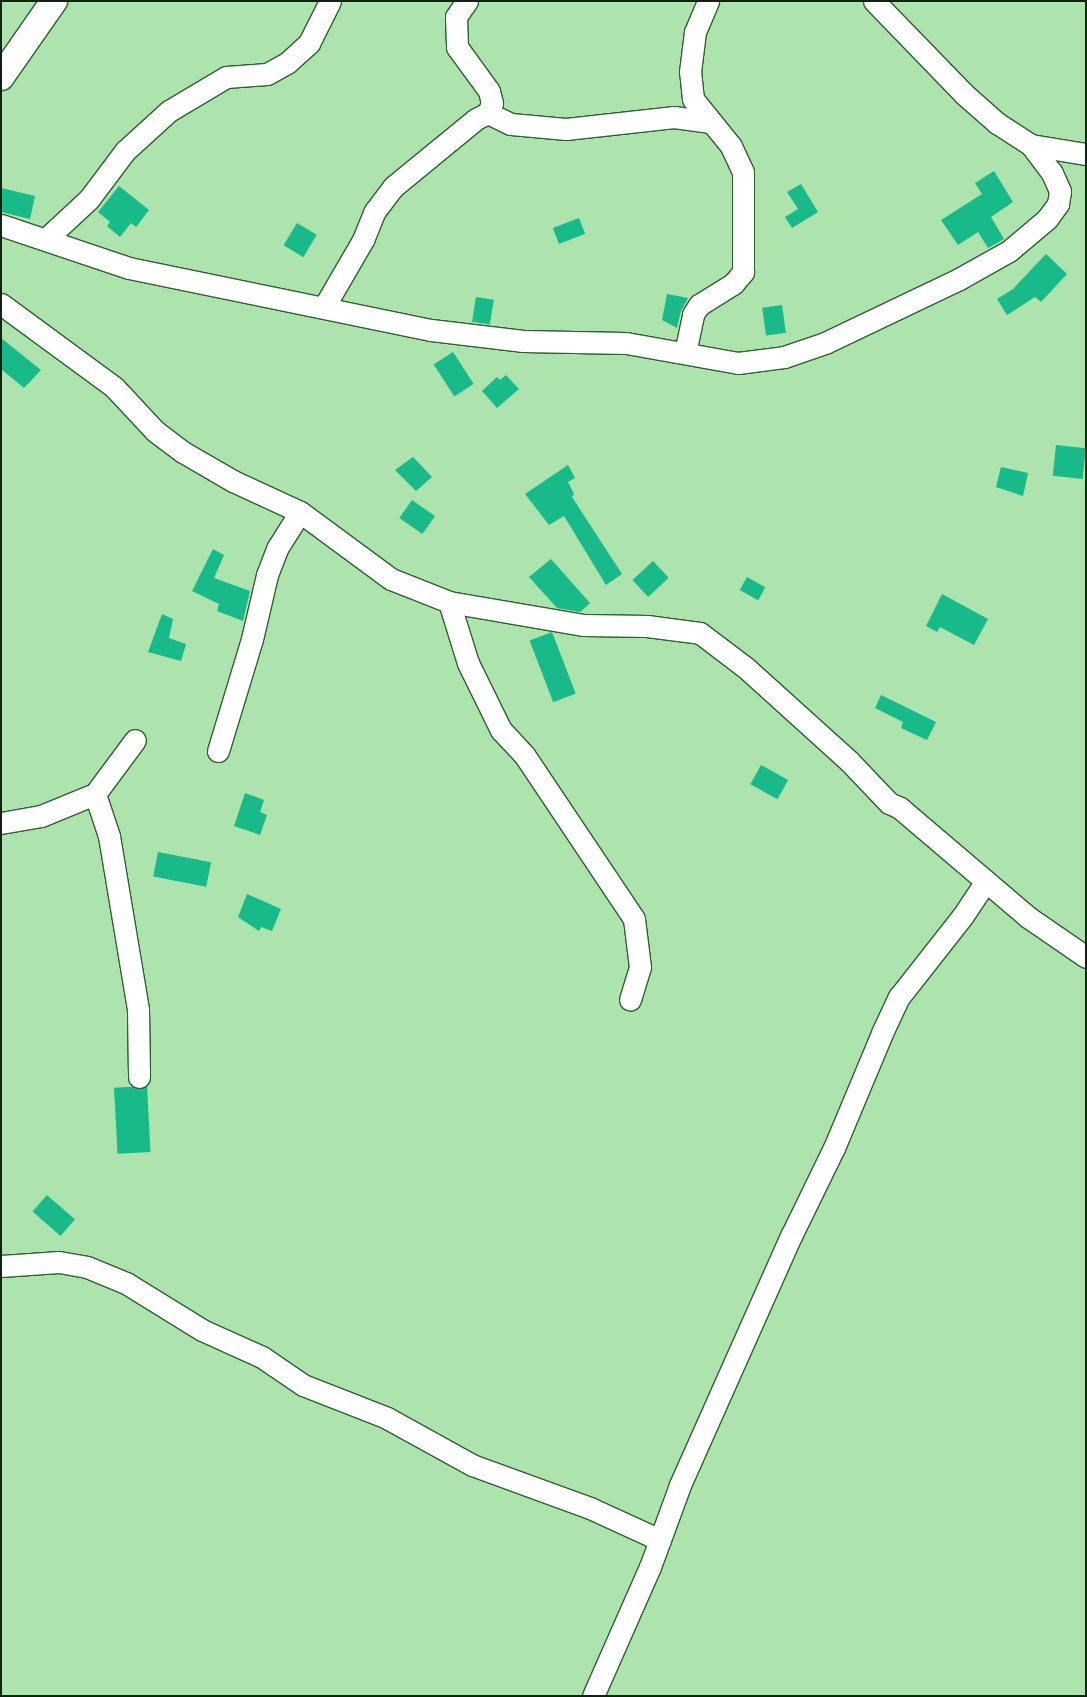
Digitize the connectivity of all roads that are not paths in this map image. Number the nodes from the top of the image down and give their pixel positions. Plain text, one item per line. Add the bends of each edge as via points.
1 (54, 1) edge
2 (330, 1) edge
3 (467, 1) edge
4 (708, 1) edge
5 (874, 1) edge
6 (1, 78) edge
7 (488, 113) junction
8 (709, 122) junction
9 (1031, 145) junction
10 (1086, 154) edge
11 (1, 224) edge
12 (47, 238) junction
13 (1, 304) edge
14 (324, 307) junction
15 (685, 353) junction
16 (300, 512) junction
17 (450, 602) junction
18 (134, 740) dead end
19 (218, 751) dead end
20 (95, 794) junction
21 (1, 823) edge
22 (986, 881) junction
23 (1086, 957) edge
24 (630, 999) dead end
25 (139, 1077) dead end
26 (1, 1266) edge
27 (660, 1540) junction
28 (594, 1696) edge

1 - 6 main road
2 - 12 street via 309,43 287,64 274,72 226,77 169,111 125,151 89,199
3 - 7 street via 456,17 457,47 489,91 492,103
4 - 8 street via 695,32 690,72 693,99
5 - 9 street via 964,94
7 - 8 street via 511,124 566,128 674,117
7 - 14 street via 476,118 393,187 375,211 363,240
8 - 15 street via 731,146 743,172 743,272 733,284 699,305 693,314
9 - 10 street
9 - 15 street via 1052,174 1060,192 1058,204 1048,219 1009,251 869,324 784,358 738,363
11 - 12 street
12 - 14 street via 129,268
13 - 16 street via 114,387 154,430 182,452 233,481
14 - 15 street via 431,330 523,340 626,343
16 - 17 street via 391,579
16 - 19 street via 278,547 267,575 252,639
17 - 22 street via 584,625 647,626 700,633 745,667 850,761 889,803 900,808
17 - 24 street via 468,663 501,730 525,756 634,919 640,967
18 - 20 street
20 - 21 street via 41,816
20 - 25 street via 109,836 138,1010
22 - 23 street via 1028,917
22 - 27 street via 899,997 834,1148 791,1236 680,1485
26 - 27 street via 59,1262 86,1267 126,1283 202,1330 262,1357 303,1385 387,1418 472,1466 590,1508
27 - 28 street

